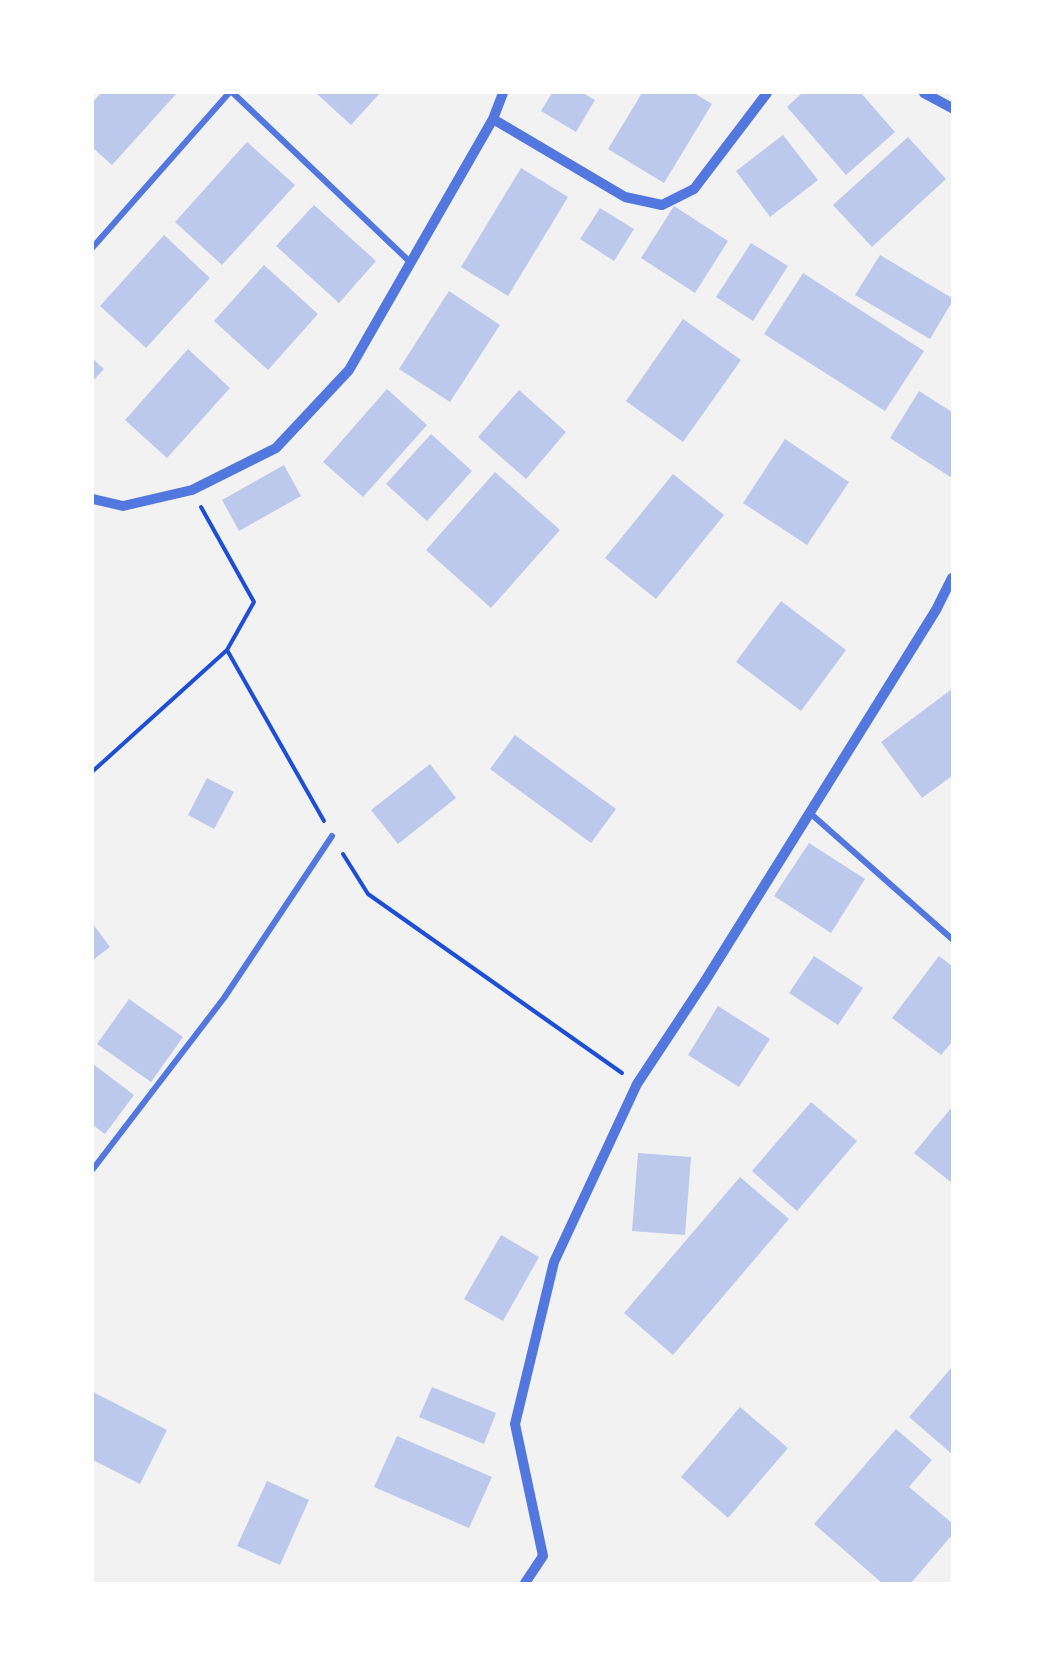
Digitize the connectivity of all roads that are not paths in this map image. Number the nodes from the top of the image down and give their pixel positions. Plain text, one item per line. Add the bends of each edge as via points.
1 (231, 93) edge
2 (503, 93) edge
3 (767, 93) edge
4 (924, 93) edge
5 (952, 108) edge
6 (493, 119) junction
7 (93, 247) edge
8 (410, 262) junction
9 (93, 499) edge
10 (952, 578) edge
11 (810, 813) junction
12 (332, 836) road end
13 (952, 939) edge
14 (93, 1169) edge
15 (525, 1583) edge

1 - 7 street
1 - 8 street
2 - 6 street
3 - 6 street via 694,189 662,205 625,197
4 - 5 street
6 - 8 street
8 - 9 street via 350,370 276,448 192,490 123,506
10 - 11 street
11 - 13 street
11 - 15 street via 637,1084 554,1262 515,1425 543,1556
12 - 14 street via 224,998

